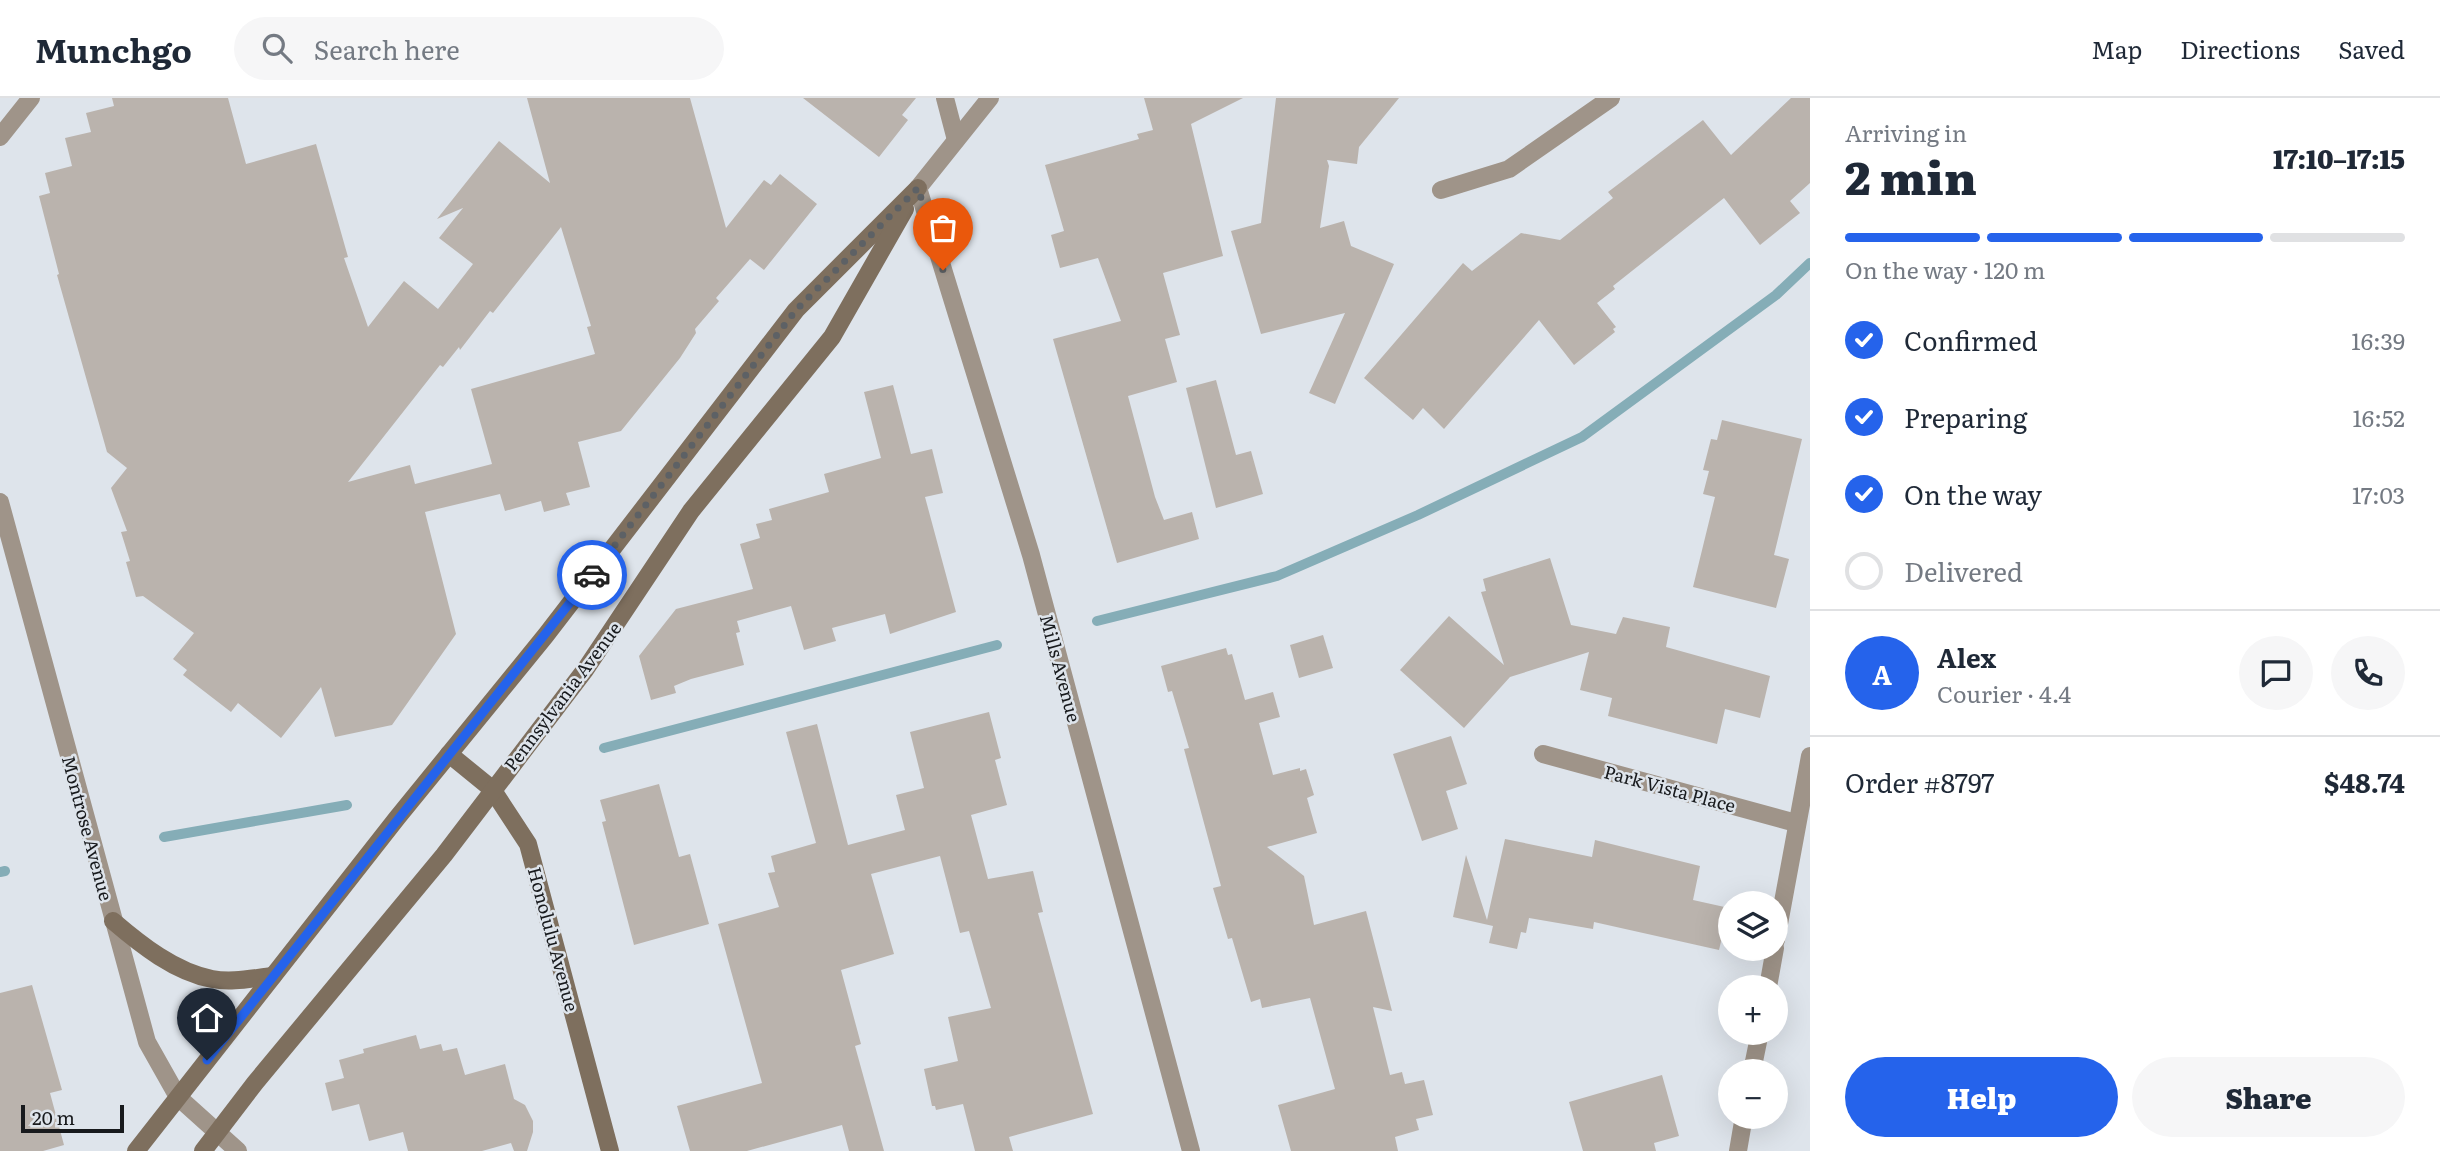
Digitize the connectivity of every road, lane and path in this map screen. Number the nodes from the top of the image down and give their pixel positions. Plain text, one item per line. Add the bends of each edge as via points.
1 (31, 98) edge
2 (945, 98) edge
3 (990, 98) edge
4 (1611, 98) edge
5 (0, 137) edge
6 (956, 139) junction
7 (918, 188) junction
8 (1441, 190) dead end
9 (0, 502) edge
10 (449, 754) junction
11 (1544, 754) dead end
12 (1810, 757) edge
13 (492, 789) junction
14 (1796, 823) junction
15 (1784, 891) edge
16 (113, 922) junction
17 (273, 976) junction
18 (177, 1097) junction
19 (1742, 1129) edge
20 (216, 1133) junction
21 (136, 1151) edge
22 (203, 1151) edge
23 (238, 1151) edge
24 (610, 1151) edge
25 (1191, 1151) edge
26 (1738, 1151) edge

1 - 5 street
2 - 6 street
3 - 6 street, Pennsylvania Avenue
4 - 8 street via 1509,169
6 - 7 street, Pennsylvania Avenue
7 - 10 main road, Pennsylvania Avenue via 796,310
7 - 13 main road, Pennsylvania Avenue via 832,338 691,511 585,670
7 - 25 street, Mills Avenue via 1031,555
9 - 16 street, Montrose Avenue
10 - 13 main road, Honolulu Avenue
10 - 17 main road, Pennsylvania Avenue
11 - 14 street, Park Vista Place
12 - 14 street
13 - 20 main road, Pennsylvania Avenue via 444,855
13 - 24 main road, Honolulu Avenue via 528,844
14 - 15 street
16 - 17 main road via 143,947 211,979
16 - 18 street, Montrose Avenue via 146,1042
17 - 18 main road, Pennsylvania Avenue
18 - 20 street, Montrose Avenue
18 - 21 main road, Pennsylvania Avenue
19 - 26 street
20 - 22 main road, Pennsylvania Avenue
20 - 23 street, Montrose Avenue

